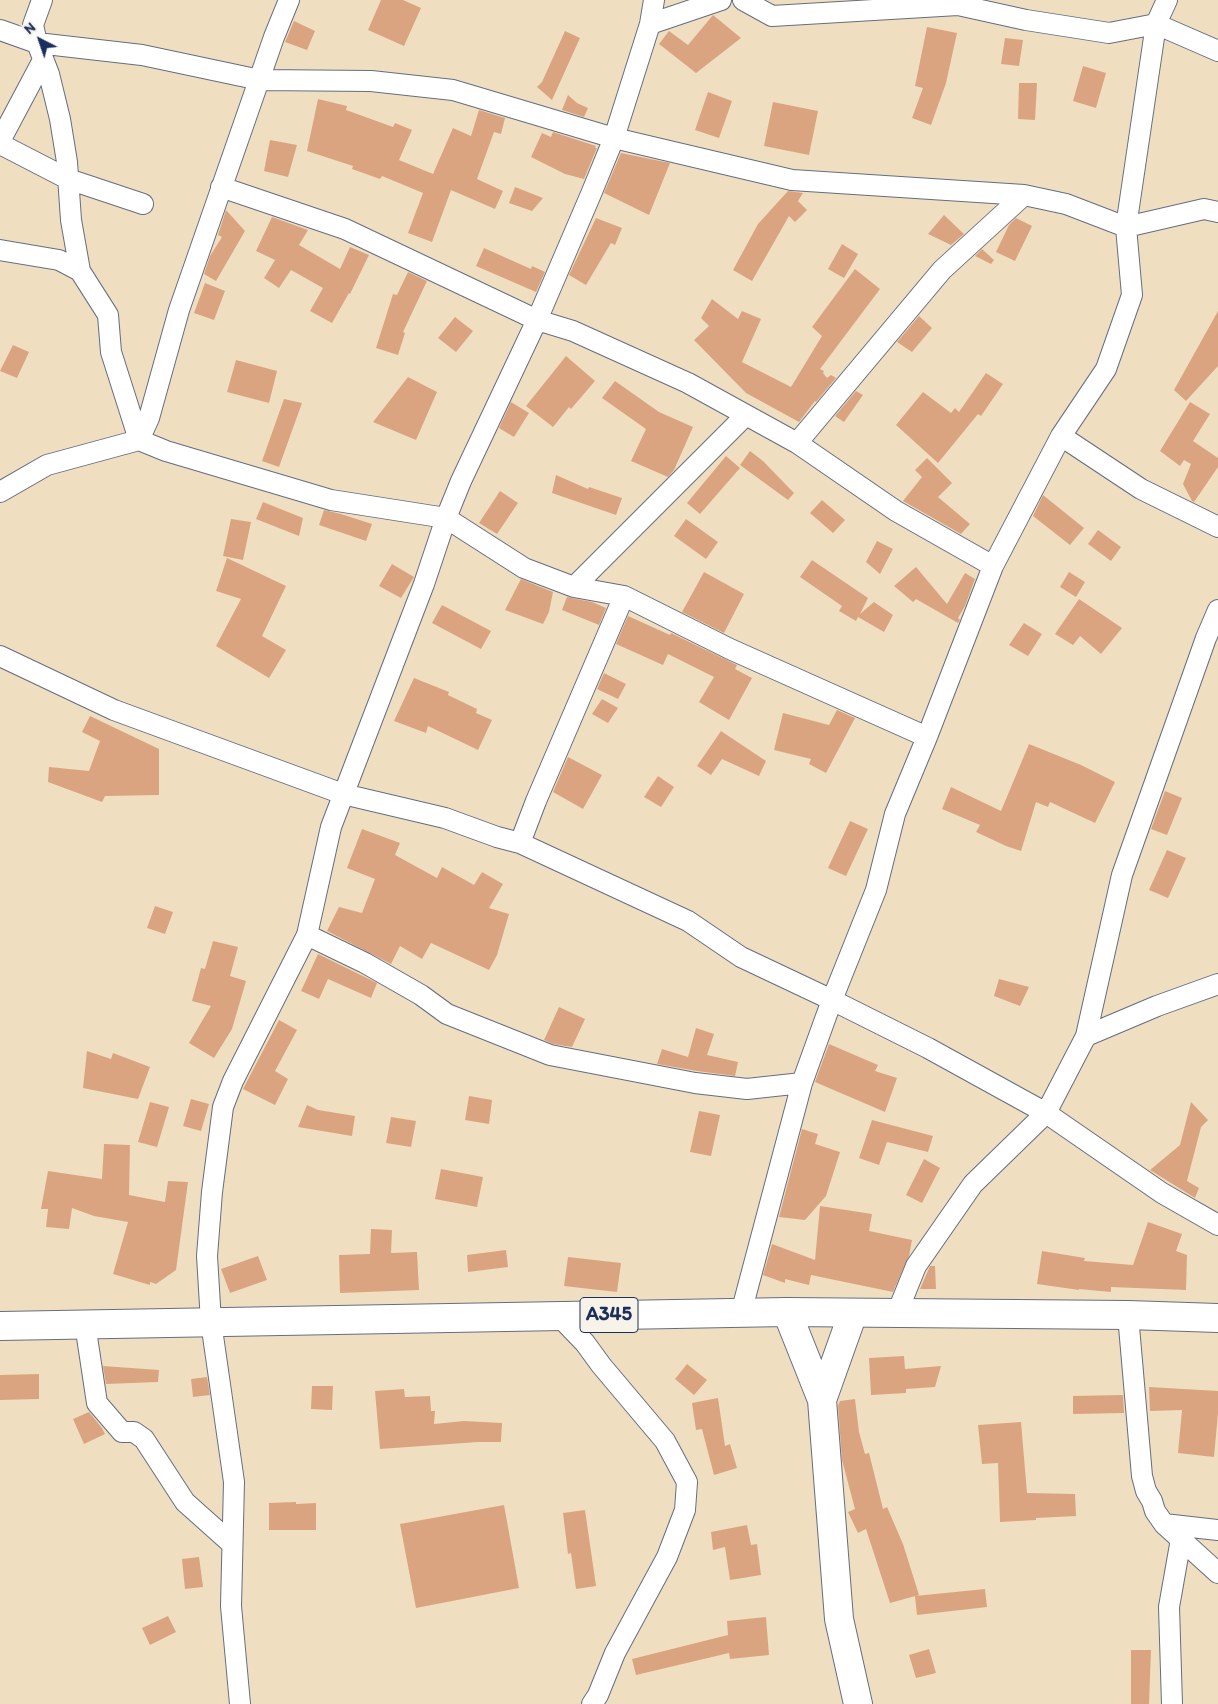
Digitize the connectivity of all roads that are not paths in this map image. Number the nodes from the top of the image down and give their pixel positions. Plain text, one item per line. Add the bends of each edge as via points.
1 (42, 0) edge
2 (289, 0) edge
3 (654, 0) edge
4 (721, 0) edge
5 (743, 0) edge
6 (1167, 0) edge
7 (650, 24) junction
8 (1156, 24) junction
9 (0, 30) edge
10 (1218, 51) edge
11 (40, 52) junction
12 (260, 80) junction
13 (614, 138) junction
14 (0, 142) edge
15 (68, 179) junction
16 (221, 187) junction
17 (1024, 195) junction
18 (143, 204) dead end
19 (1218, 212) edge
20 (1126, 227) junction
21 (0, 250) edge
22 (80, 271) junction
23 (537, 320) junction
24 (746, 415) junction
25 (1061, 436) junction
26 (139, 440) junction
27 (797, 443) junction
28 (0, 492) edge
29 (446, 518) junction
30 (1218, 527) edge
31 (993, 566) junction
32 (574, 586) junction
33 (624, 596) junction
34 (1218, 610) edge
35 (0, 656) edge
36 (927, 737) junction
37 (343, 794) junction
38 (520, 843) junction
39 (307, 935) junction
40 (1218, 984) edge
41 (832, 1000) junction
42 (1086, 1036) junction
43 (802, 1083) junction
44 (1046, 1114) junction
45 (1218, 1225) edge
46 (787, 1312) junction
47 (741, 1313) junction
48 (853, 1313) junction
49 (897, 1313) junction
50 (1128, 1315) junction
51 (560, 1316) junction
52 (1218, 1318) edge
53 (211, 1322) junction
54 (85, 1324) junction
55 (0, 1326) edge
56 (822, 1400) junction
57 (1164, 1524) junction
58 (1218, 1530) edge
59 (1181, 1539) junction
60 (232, 1544) junction
61 (1218, 1573) edge
62 (240, 1704) edge
63 (592, 1704) edge
64 (858, 1704) edge
65 (1172, 1704) edge

1 - 11 street via 33,25
2 - 12 street
3 - 7 street
4 - 7 street
5 - 8 street via 772,16 958,5 1109,33
6 - 8 street
7 - 13 street
8 - 10 street
8 - 20 street
9 - 11 street
11 - 12 street via 142,55
11 - 14 street
11 - 15 street via 60,119
12 - 13 street via 372,81 453,90
12 - 16 street
13 - 17 street via 792,180
13 - 23 street
14 - 15 street
15 - 18 street
15 - 22 street
16 - 23 street via 346,230
16 - 26 street via 180,310 149,418
17 - 20 street via 1066,204
17 - 27 street via 942,270
19 - 20 street via 1204,209
20 - 25 street via 1132,295 1106,369
21 - 22 street via 59,260
22 - 26 street via 108,315 111,352
23 - 24 street via 573,331 688,383
23 - 29 street
24 - 27 street
24 - 32 street
25 - 30 street via 1141,489
25 - 31 street
26 - 28 street via 47,465
26 - 29 street via 331,500
27 - 31 street via 896,511
29 - 32 street via 524,568
29 - 37 street
31 - 36 street
32 - 33 street
33 - 36 street via 730,649
33 - 38 street
34 - 42 street via 1122,875
35 - 37 street via 114,710
36 - 41 street via 895,814 876,890
37 - 38 street via 445,818
37 - 39 street via 331,827
38 - 41 street via 688,922 740,957
39 - 43 street via 365,962 447,1014 550,1055 686,1081 748,1089
39 - 53 street via 223,1107 207,1256
40 - 42 street
41 - 43 street
41 - 44 street via 928,1048
42 - 44 street
43 - 47 street
44 - 45 street via 1162,1193
44 - 49 street via 973,1184 916,1266
46 - 47 main road, A345
46 - 48 main road, A345
46 - 56 main road
47 - 51 main road, A345
48 - 49 main road, A345
48 - 56 main road
49 - 50 main road, A345
50 - 52 main road, A345
50 - 57 street via 1142,1476 1155,1511
51 - 53 main road, A345
51 - 63 street via 665,1441 687,1482 685,1510 667,1557 615,1653
53 - 54 main road, A345
53 - 60 street via 234,1482
54 - 55 main road, A345
54 - 60 street via 96,1403 122,1432 134,1432 144,1439 185,1502
56 - 64 main road via 838,1619
57 - 58 street
57 - 59 street
59 - 61 street
59 - 65 street via 1169,1606
60 - 62 street via 231,1606

